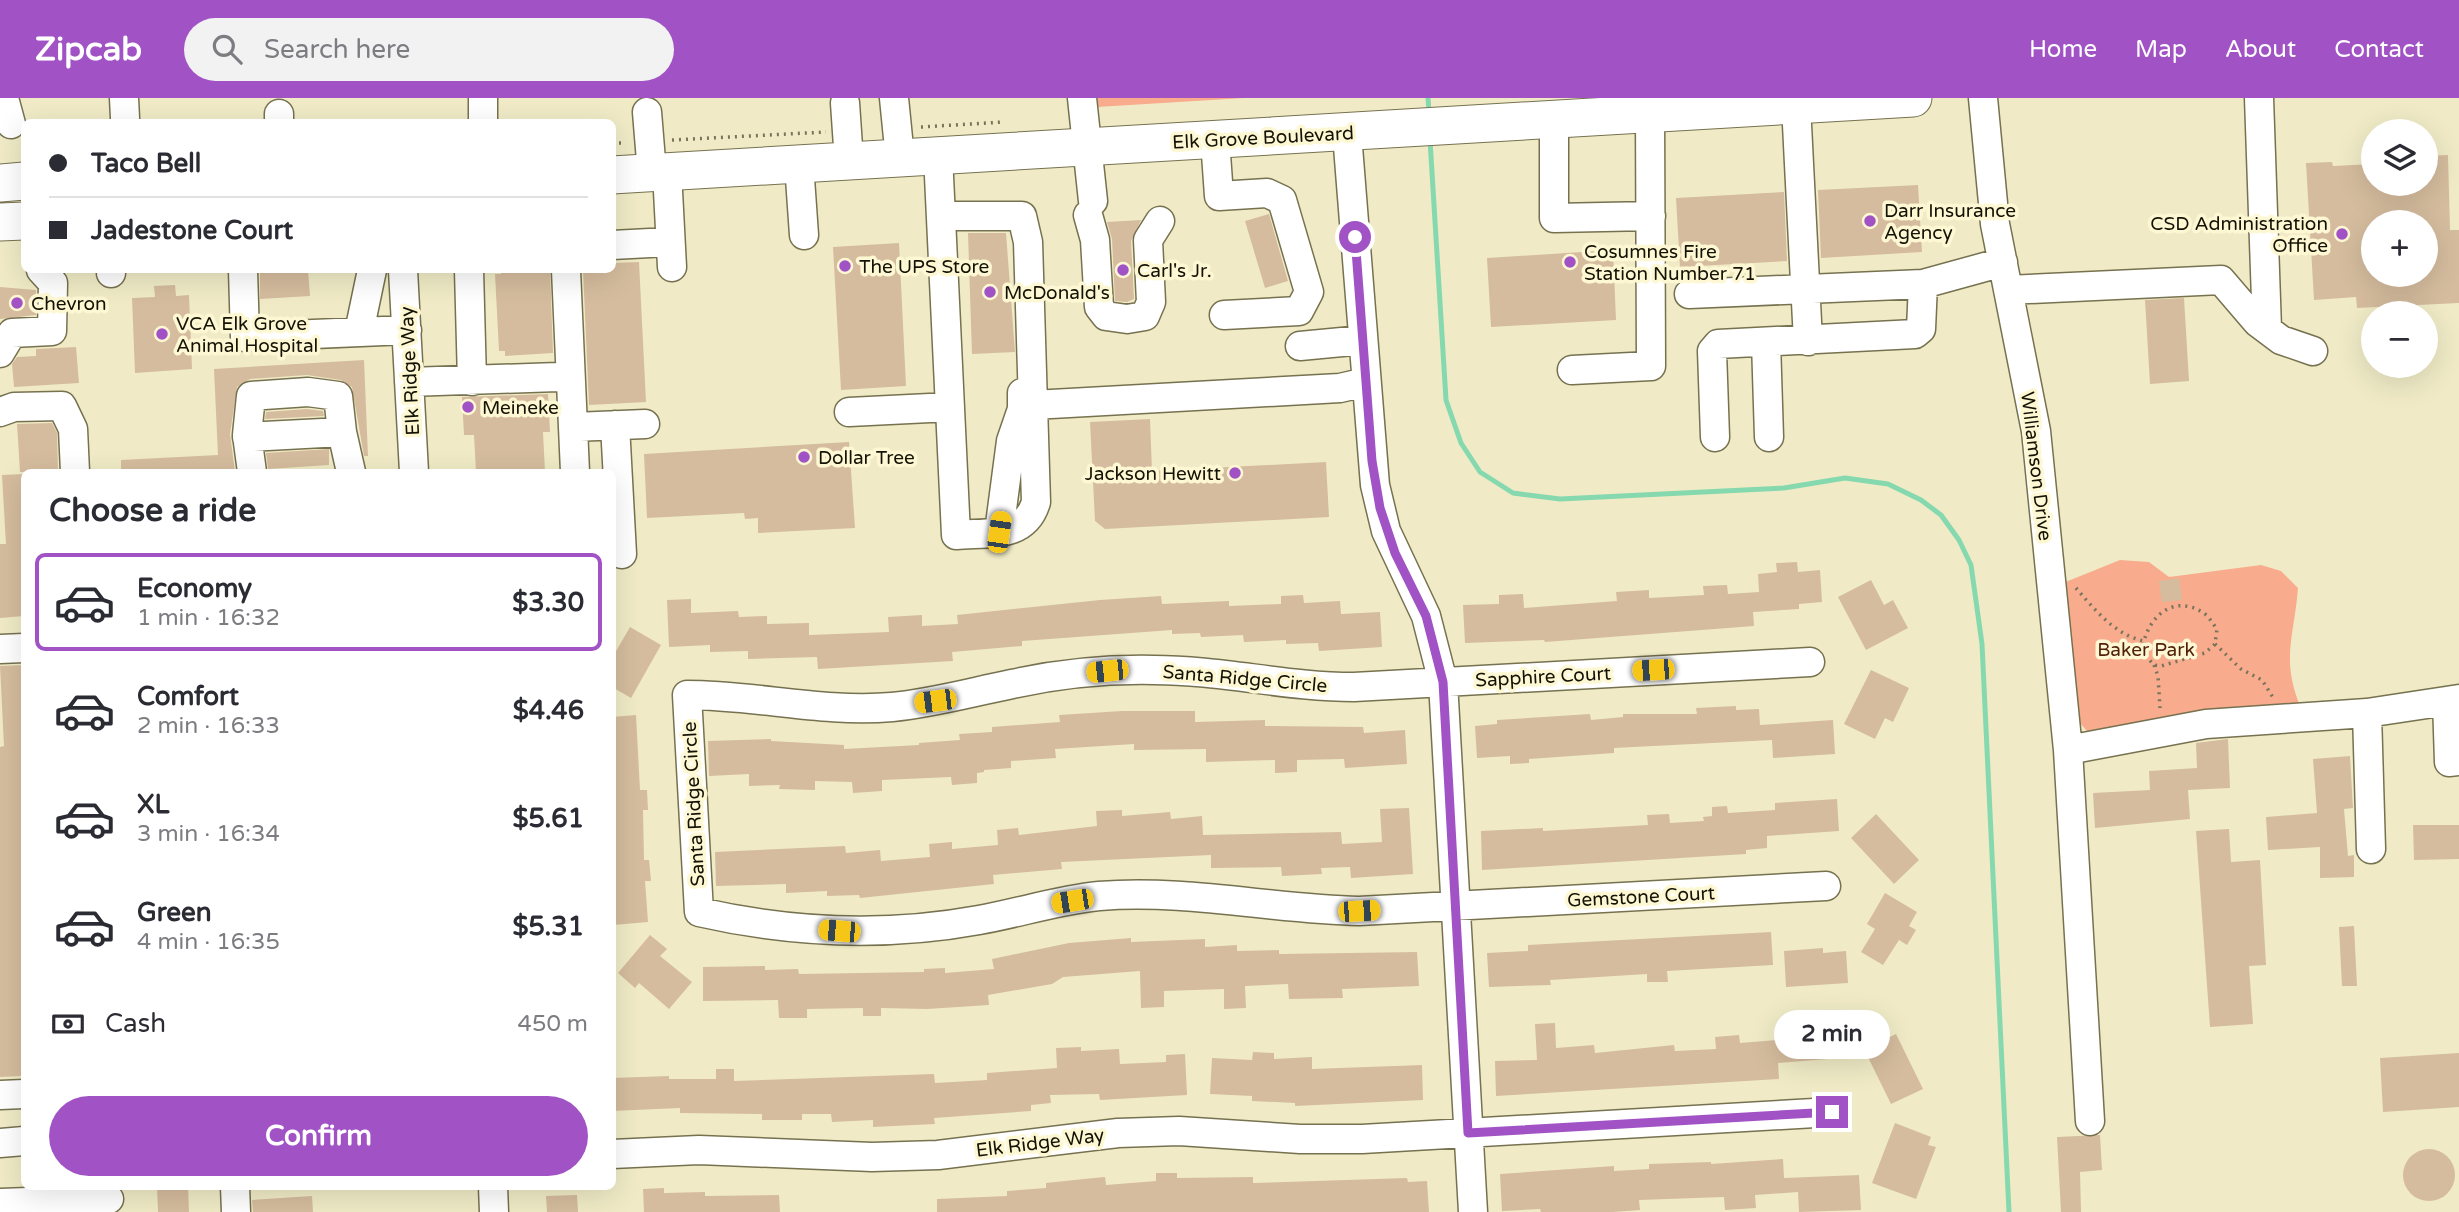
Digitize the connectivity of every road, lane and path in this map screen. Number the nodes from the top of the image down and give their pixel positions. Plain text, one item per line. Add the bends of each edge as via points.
1 (482, 98) edge
2 (894, 98) edge
3 (1082, 98) edge
4 (1913, 98) edge
5 (1983, 98) edge
6 (2259, 98) edge
7 (845, 103) dead end
8 (1796, 105) junction
9 (647, 112) dead end
10 (1650, 114) junction
11 (1554, 118) junction
12 (483, 119) edge
13 (1017, 121) dead end
14 (1347, 134) junction
15 (1215, 140) junction
16 (899, 143) junction
17 (616, 145) edge
18 (848, 146) junction
19 (1088, 148) junction
20 (938, 155) junction
21 (656, 162) junction
22 (799, 164) junction
23 (616, 174) edge
24 (21, 181) edge
25 (0, 183) edge
26 (941, 216) junction
27 (1014, 216) junction
28 (1651, 216) junction
29 (21, 221) edge
30 (1160, 221) dead end
31 (0, 222) edge
32 (804, 235) dead end
33 (616, 246) edge
34 (2003, 262) junction
35 (44, 273) edge
36 (243, 273) edge
37 (371, 273) edge
38 (403, 273) edge
39 (469, 273) edge
40 (566, 273) edge
41 (1923, 284) junction
42 (1804, 289) junction
43 (2008, 290) junction
44 (1689, 295) dead end
45 (1224, 315) dead end
46 (2267, 329) junction
47 (407, 330) junction
48 (359, 332) junction
49 (1363, 340) junction
50 (1808, 341) junction
51 (1766, 342) junction
52 (1300, 346) dead end
53 (2313, 351) dead end
54 (0, 353) edge
55 (1572, 370) dead end
56 (558, 377) dead end
57 (472, 381) junction
58 (409, 382) junction
59 (1366, 383) junction
60 (1033, 405) junction
61 (950, 407) junction
62 (0, 412) edge
63 (849, 412) dead end
64 (645, 424) dead end
65 (615, 425) junction
66 (574, 428) junction
67 (342, 432) junction
68 (247, 437) junction
69 (1715, 437) dead end
70 (1769, 437) dead end
71 (75, 469) edge
72 (252, 469) edge
73 (350, 469) edge
74 (414, 469) edge
75 (575, 469) edge
76 (999, 532) junction
77 (622, 554) dead end
78 (2071, 581) dead end
79 (2144, 641) junction
80 (2215, 645) junction
81 (21, 648) edge
82 (0, 649) edge
83 (1810, 662) dead end
84 (2154, 665) junction
85 (1443, 682) junction
86 (2453, 700) edge
87 (2367, 713) junction
88 (2277, 719) junction
89 (2164, 731) junction
90 (2068, 750) junction
91 (2459, 761) edge
92 (2371, 849) dead end
93 (1826, 886) dead end
94 (1456, 906) junction
95 (21, 1094) edge
96 (0, 1095) edge
97 (1832, 1112) dead end
98 (2090, 1121) dead end
99 (1468, 1133) junction
100 (21, 1141) edge
101 (0, 1143) edge
102 (616, 1154) edge
103 (235, 1190) edge
104 (493, 1190) edge
105 (109, 1199) edge
106 (0, 1203) edge
107 (236, 1212) edge
108 (494, 1212) edge
109 (1472, 1212) edge

1 - 12 street
2 - 16 street
3 - 19 street
4 - 8 main road, Elk Grove Boulevard
5 - 34 street, Williamson Drive via 1987,165
6 - 46 street
7 - 18 street
8 - 10 main road, Elk Grove Boulevard
8 - 42 street
9 - 21 street
10 - 11 main road, Elk Grove Boulevard
10 - 28 street
11 - 14 main road, Elk Grove Boulevard via 1389,127
11 - 28 street via 1554,218
13 - 16 path
14 - 15 main road, Elk Grove Boulevard
14 - 49 street
15 - 19 main road, Elk Grove Boulevard
15 - 45 street via 1219,196 1267,193 1282,200 1309,292 1299,310
16 - 18 main road, Elk Grove Boulevard
16 - 20 main road, Elk Grove Boulevard
17 - 21 path
18 - 21 path
18 - 22 main road, Elk Grove Boulevard
19 - 20 main road, Elk Grove Boulevard
19 - 30 street via 1099,307 1106,316 1144,316 1152,302 1148,240
20 - 26 street
21 - 22 main road, Elk Grove Boulevard
21 - 23 main road, Elk Grove Boulevard
21 - 33 street via 670,255
22 - 32 street
24 - 25 main road
26 - 27 street
26 - 61 street
27 - 60 street via 1022,216 1028,242
27 - 76 street via 1022,409 1011,441
28 - 55 street via 1651,366
29 - 31 main road
34 - 41 street
34 - 43 street, Williamson Drive
35 - 54 street via 53,283 52,331 12,333
36 - 48 street via 245,337
37 - 48 street
38 - 47 street, Elk Ridge Way
39 - 57 street
40 - 66 street
41 - 42 street
41 - 50 street via 1921,329 1915,334
42 - 44 street
42 - 50 street
43 - 46 street via 2221,280
43 - 90 street, Williamson Drive via 2036,431
46 - 53 street via 2281,340
47 - 48 street
47 - 58 street, Elk Ridge Way
49 - 52 street
49 - 59 street
50 - 51 street
51 - 69 street via 1718,344 1712,351
51 - 70 street
56 - 57 street
57 - 58 street
58 - 74 street, Elk Ridge Way
59 - 60 street
59 - 85 street via 1380,508 1395,553 1426,616
60 - 76 street via 1036,502 1032,517 1013,531
61 - 63 street
61 - 76 street via 956,535
62 - 71 street via 14,407 62,406 73,429
64 - 65 street
65 - 66 street
65 - 77 street
66 - 75 street
67 - 68 street
67 - 68 street via 338,396 308,392 251,396
67 - 73 street
68 - 72 street
78 - 79 path via 2111,625
79 - 80 path via 2149,622 2180,606 2203,612 2217,629
79 - 84 path via 2143,653
80 - 84 path via 2183,661
80 - 88 path via 2241,669 2262,680 2272,694
81 - 82 street
83 - 85 street, Sapphire Court
84 - 89 path
85 - 94 street
85 - 94 street, Santa Ridge Circle via 1333,687 1154,670 1060,676 891,707 845,708 732,695 687,695 699,912 768,925 839,931 933,927 1097,897 1147,894 1313,910
86 - 87 street
86 - 91 street via 2449,762
87 - 88 street
87 - 92 street
88 - 89 street
89 - 90 street
90 - 98 street, Williamson Drive
93 - 94 street, Gemstone Court
94 - 99 street
95 - 96 street
97 - 99 street, Elk Ridge Way
99 - 102 street, Elk Ridge Way via 1328,1140 1192,1131 1118,1133 938,1155 872,1157 699,1150
99 - 109 street
100 - 101 street
103 - 107 street
104 - 108 street
105 - 106 street

